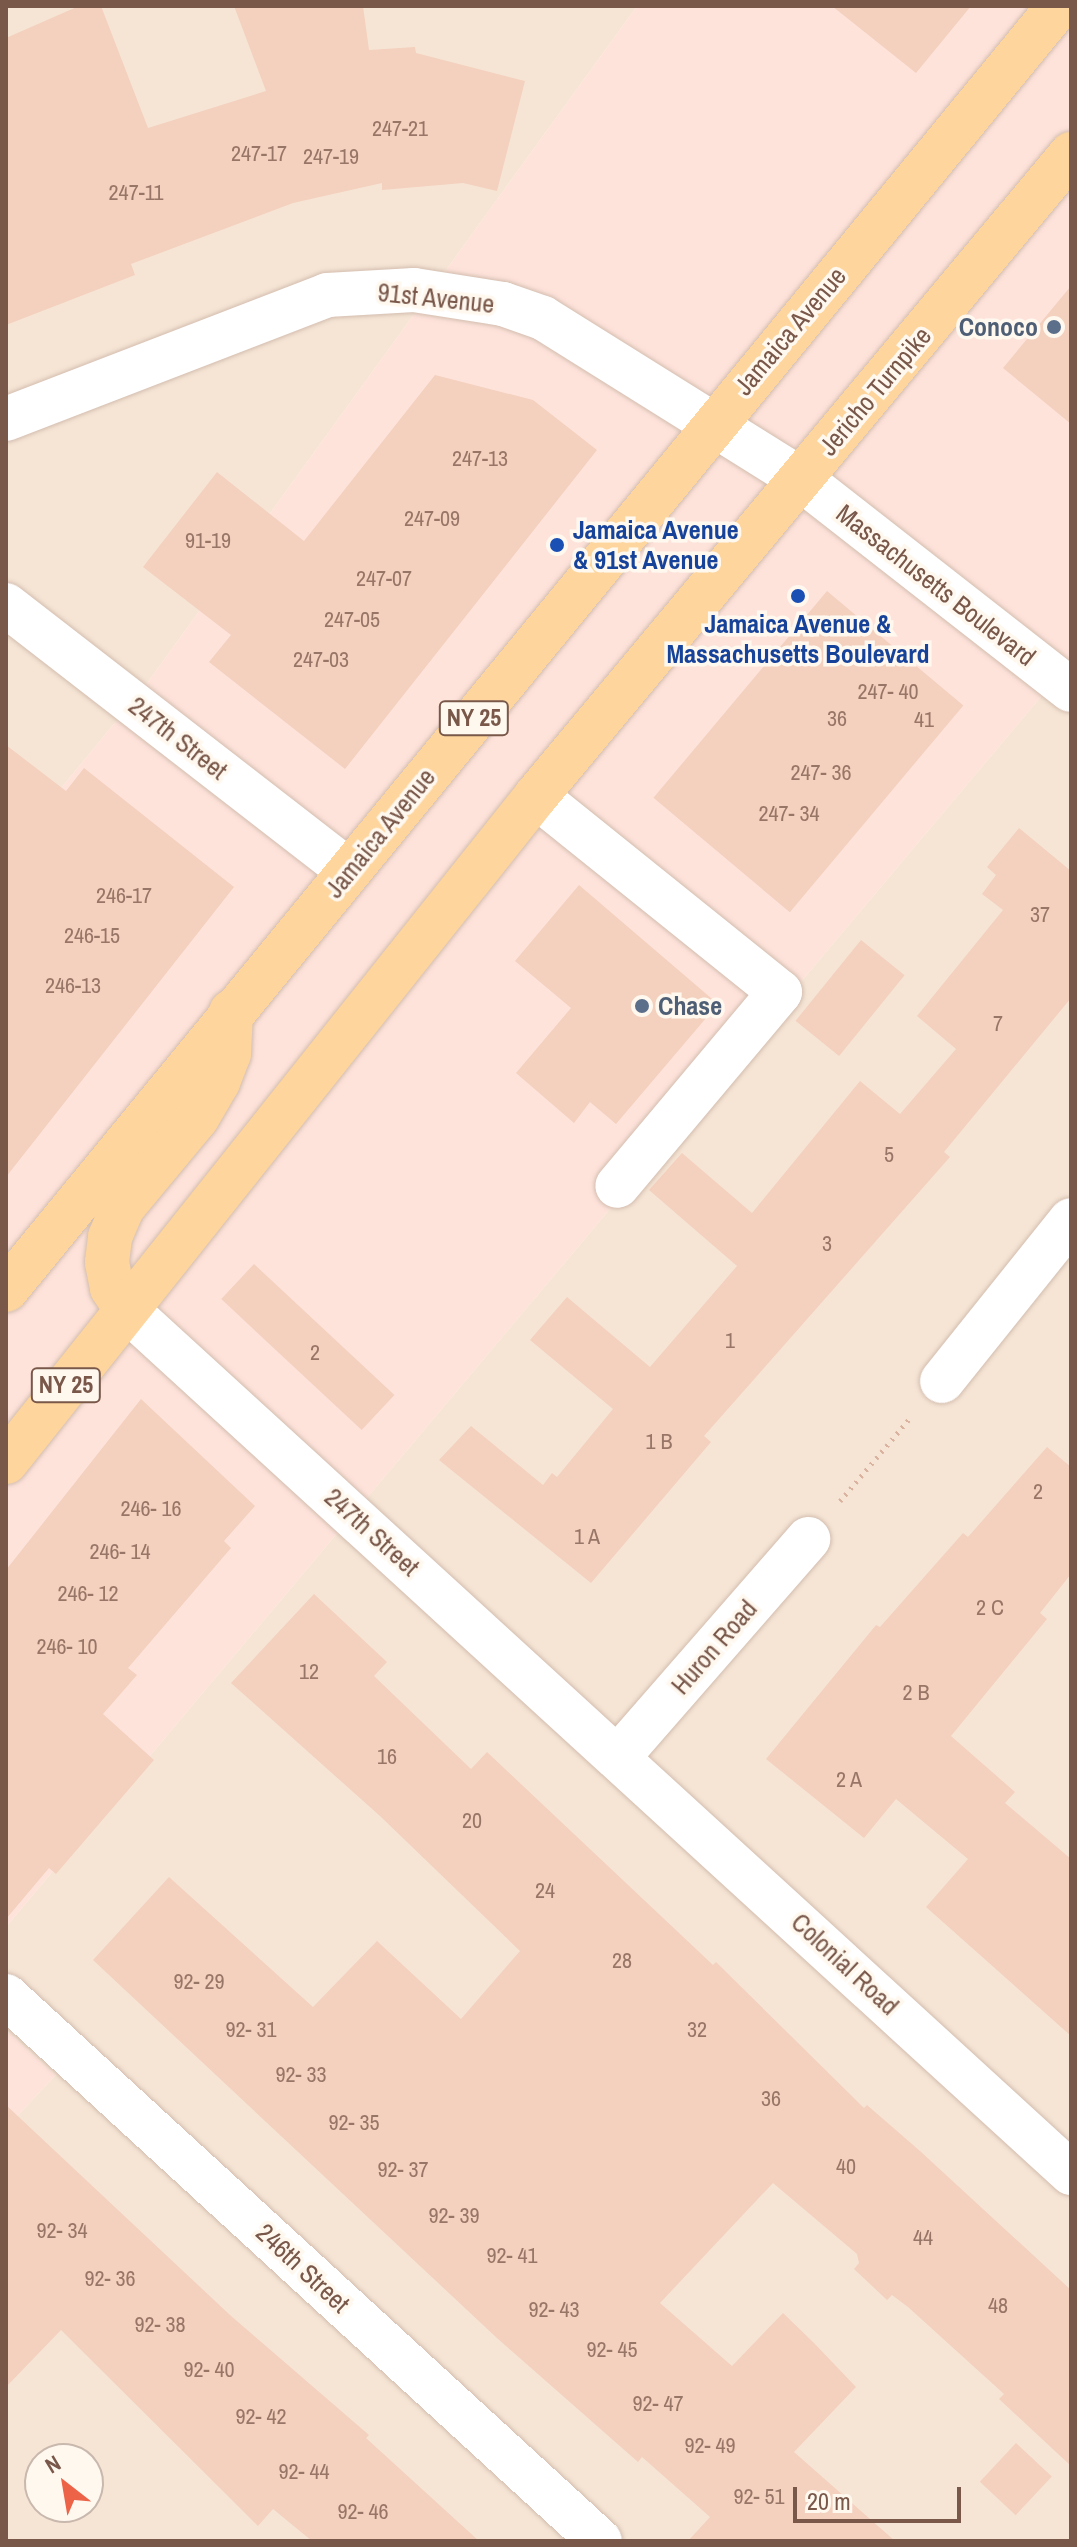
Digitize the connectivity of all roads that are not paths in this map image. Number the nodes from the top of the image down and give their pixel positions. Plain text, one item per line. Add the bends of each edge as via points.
1 (1059, 6) edge
2 (1071, 154) edge
3 (6, 419) edge
4 (714, 423) junction
5 (802, 480) junction
6 (6, 605) edge
7 (1071, 690) edge
8 (536, 796) junction
9 (349, 871) junction
10 (231, 1010) junction
11 (617, 1186) dead end
12 (1071, 1220) edge
13 (6, 1290) edge
14 (125, 1308) junction
15 (942, 1381) road end
16 (6, 1462) edge
17 (808, 1539) road end
18 (619, 1756) junction
19 (6, 1996) edge
20 (1071, 2173) edge
21 (600, 2541) edge

1 - 4 main road, Jamaica Avenue / NY 25
2 - 5 main road, Jericho Turnpike / NY 25
3 - 4 street, 91st Avenue via 284,309 327,295 370,290 459,294 543,318
4 - 5 street, 91st Avenue
4 - 9 main road, Jamaica Avenue / NY 25
5 - 7 street, Massachusetts Boulevard
5 - 8 main road, NY 25
6 - 9 street, 247th Street
8 - 11 street via 780,992
8 - 14 main road, NY 25
9 - 10 main road, Jamaica Avenue / NY 25
10 - 13 main road, Jamaica Avenue / NY 25
10 - 14 main road via 229,1054 218,1082 197,1118 123,1207 110,1237 112,1288
12 - 15 street
14 - 16 main road, NY 25
14 - 18 street, 247th Street
17 - 18 street, Huron Road
18 - 20 street, Colonial Road
19 - 21 street, 246th Street

